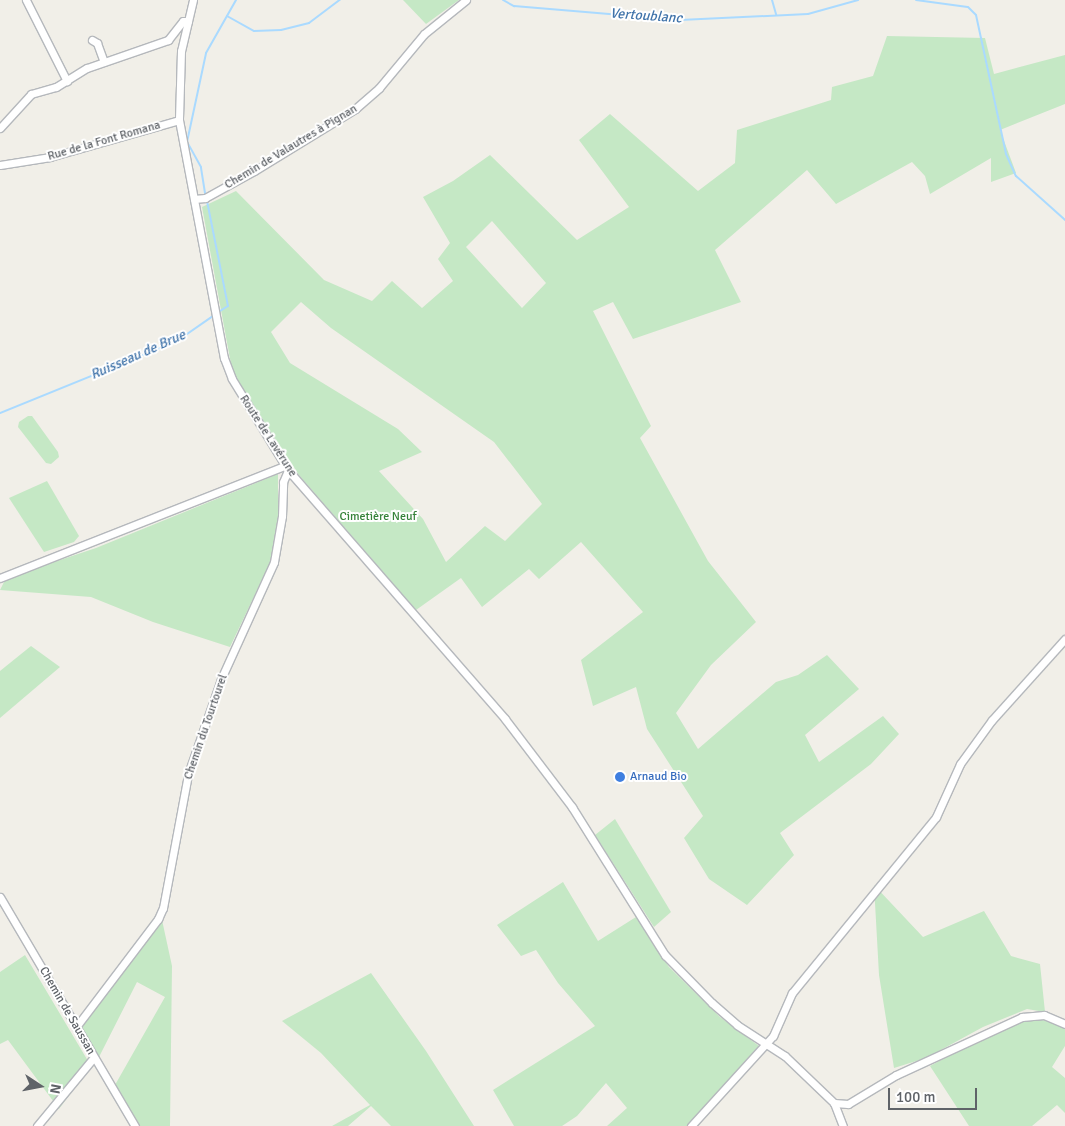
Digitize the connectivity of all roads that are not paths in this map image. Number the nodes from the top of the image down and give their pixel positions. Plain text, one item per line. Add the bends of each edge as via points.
1 (26, 0) edge
2 (193, 0) edge
3 (466, 0) edge
4 (188, 21) junction
5 (92, 40) dead end
6 (104, 62) junction
7 (68, 81) junction
8 (179, 120) junction
9 (0, 128) edge
10 (0, 165) edge
11 (194, 199) junction
12 (287, 468) junction
13 (0, 578) edge
14 (1065, 638) edge
15 (0, 896) edge
16 (1065, 1024) edge
17 (76, 1027) junction
18 (765, 1044) junction
19 (94, 1056) junction
20 (834, 1103) junction
21 (37, 1126) edge
22 (135, 1126) edge
23 (691, 1126) edge
24 (843, 1126) edge

1 - 7 street
2 - 4 street, Route de Lavérune
3 - 11 street, Chemin de Valautres à Pignan via 424,34 379,88 355,109 254,171 205,198
4 - 6 street via 183,21 168,40
4 - 8 street, Route de Lavérune via 181,51
5 - 6 street via 97,43
6 - 7 street
7 - 9 street via 31,94
8 - 10 street, Rue de la Font Romana via 50,157
8 - 11 street, Route de Lavérune
11 - 12 street, Route de Lavérune via 227,369
12 - 13 street
12 - 17 street, Chemin du Tourtourel via 274,562 221,679 188,774 163,908
12 - 18 street, Route de Lavérune via 504,719 572,807 665,955 712,1003
14 - 18 street via 992,720 960,764 936,817 792,993 773,1036
15 - 17 street, Chemin de Saussan
16 - 20 street via 1044,1015 1022,1017 896,1075 848,1104
17 - 19 street, Chemin de Saussan
18 - 20 street, Route de Lavérune via 785,1056
18 - 23 street
19 - 21 street
19 - 22 street, Chemin de Saussan
20 - 24 street

